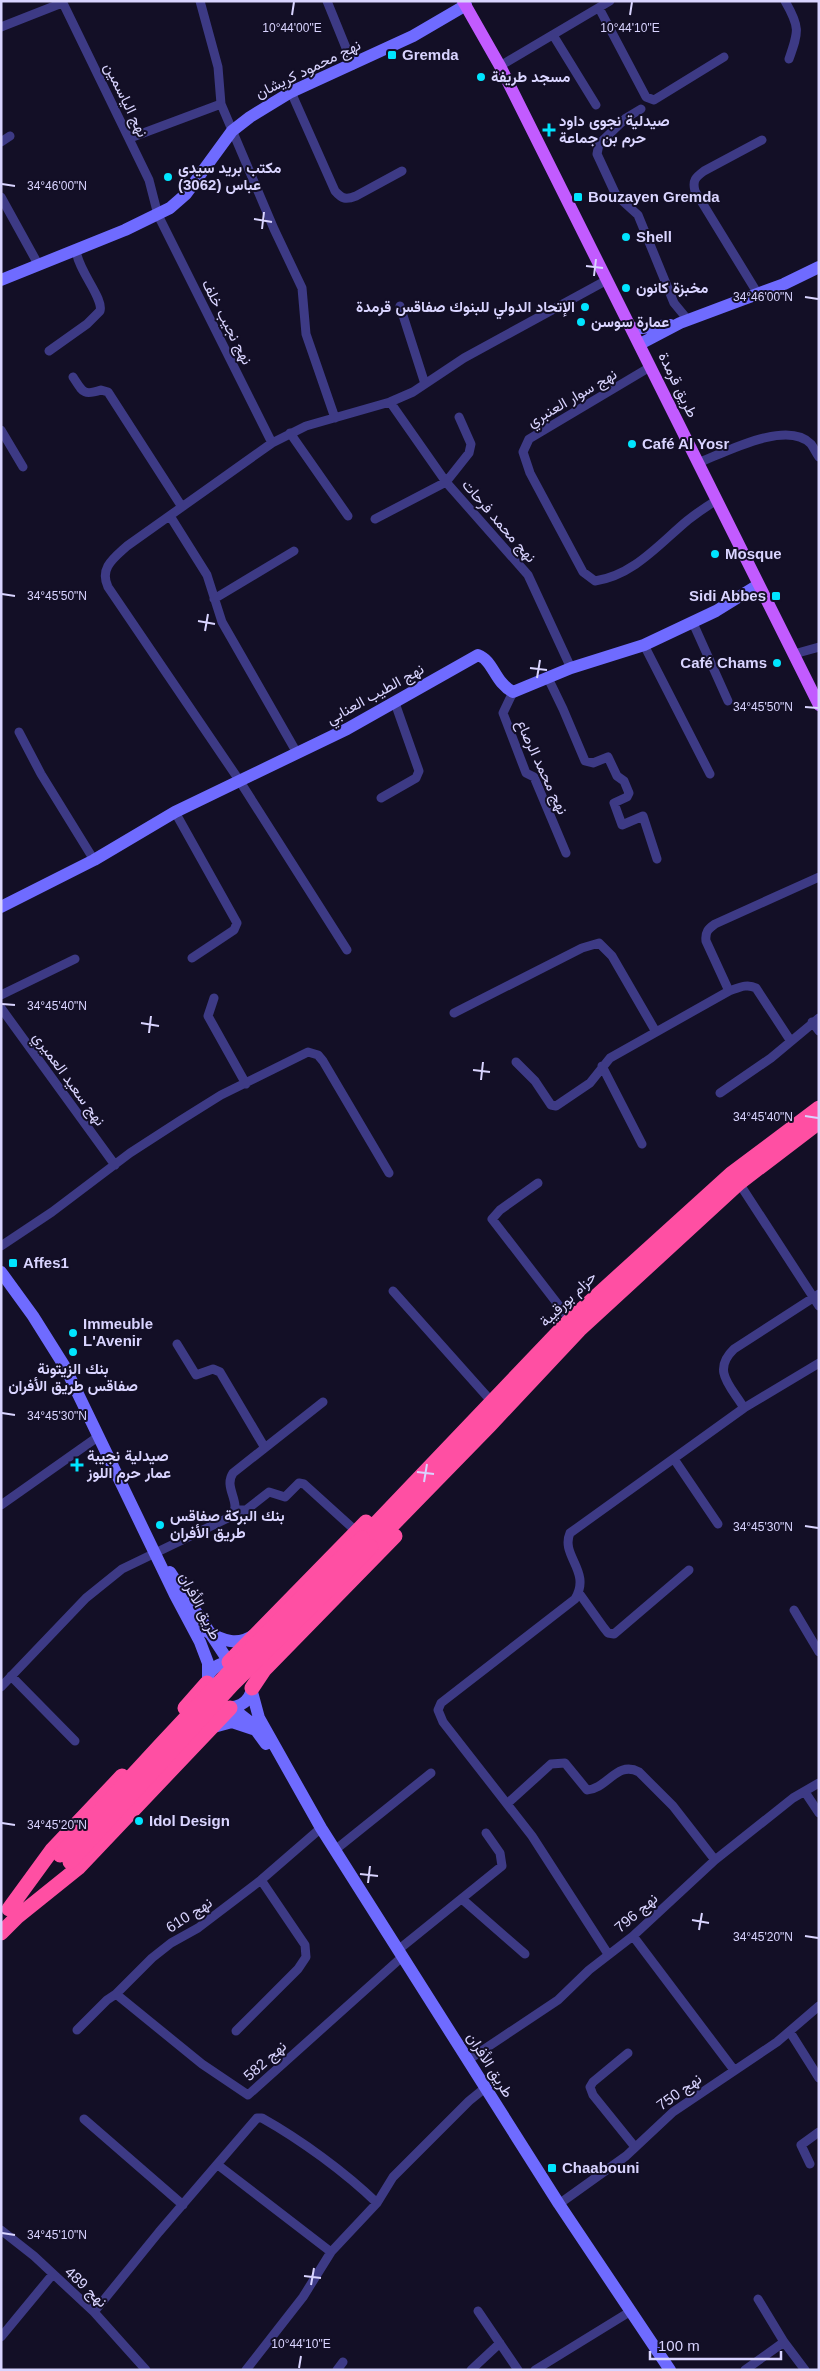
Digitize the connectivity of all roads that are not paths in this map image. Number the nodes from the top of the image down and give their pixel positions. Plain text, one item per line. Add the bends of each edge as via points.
1 (200, 1) edge
2 (327, 1) edge
3 (610, 1) edge
4 (785, 1) edge
5 (62, 2) edge
6 (465, 3) edge
7 (599, 8) junction
8 (1, 27) edge
9 (553, 36) junction
10 (724, 57) dead end
11 (789, 59) dead end
12 (353, 65) junction
13 (500, 66) junction
14 (291, 92) junction
15 (221, 104) junction
16 (596, 105) dead end
17 (641, 109) dead end
18 (232, 131) junction
19 (10, 136) dead end
20 (130, 138) junction
21 (762, 140) dead end
22 (1, 142) edge
23 (402, 171) dead end
24 (1, 197) edge
25 (158, 215) junction
26 (76, 250) junction
27 (38, 264) junction
28 (819, 267) edge
29 (1, 280) edge
30 (607, 280) junction
31 (758, 294) junction
32 (400, 306) dead end
33 (684, 322) junction
34 (632, 329) junction
35 (640, 344) junction
36 (49, 351) dead end
37 (650, 367) junction
38 (73, 377) dead end
39 (424, 384) junction
40 (390, 402) junction
41 (459, 417) dead end
42 (335, 418) junction
43 (1, 430) edge
44 (290, 433) junction
45 (272, 443) junction
46 (819, 457) edge
47 (698, 463) junction
48 (23, 467) dead end
49 (446, 482) junction
50 (716, 500) junction
51 (182, 507) junction
52 (170, 516) junction
53 (348, 516) dead end
54 (375, 518) dead end
55 (294, 551) dead end
56 (758, 585) junction
57 (214, 599) junction
58 (693, 623) junction
59 (644, 645) junction
60 (819, 647) edge
61 (794, 654) junction
62 (571, 668) junction
63 (548, 678) junction
64 (512, 692) junction
65 (728, 701) dead end
66 (395, 703) junction
67 (819, 706) edge
68 (19, 732) dead end
69 (297, 753) junction
70 (710, 774) dead end
71 (239, 780) junction
72 (380, 798) dead end
73 (175, 812) junction
74 (566, 853) dead end
75 (657, 859) dead end
76 (94, 860) junction
77 (819, 877) edge
78 (1, 907) edge
79 (347, 950) dead end
80 (192, 958) dead end
81 (75, 959) dead end
82 (729, 991) junction
83 (1, 995) edge
84 (214, 998) dead end
85 (1, 1008) edge
86 (454, 1013) dead end
87 (815, 1020) edge
88 (819, 1031) edge
89 (656, 1032) junction
90 (790, 1040) junction
91 (516, 1062) dead end
92 (602, 1066) junction
93 (246, 1084) junction
94 (720, 1093) dead end
95 (819, 1098) edge
96 (819, 1108) edge
97 (819, 1122) edge
98 (819, 1128) edge
99 (642, 1144) dead end
100 (774, 1148) junction
101 (116, 1165) junction
102 (389, 1173) dead end
103 (538, 1183) dead end
104 (739, 1183) junction
105 (1, 1246) edge
106 (1, 1272) edge
107 (393, 1291) dead end
108 (817, 1300) edge
109 (570, 1320) junction
110 (177, 1344) dead end
111 (819, 1364) edge
112 (323, 1402) dead end
113 (744, 1408) junction
114 (488, 1413) junction
115 (98, 1436) junction
116 (264, 1448) junction
117 (674, 1459) junction
118 (1, 1504) edge
119 (235, 1510) junction
120 (718, 1524) dead end
121 (363, 1539) junction
122 (156, 1553) junction
123 (689, 1570) dead end
124 (579, 1593) junction
125 (794, 1610) dead end
126 (207, 1632) junction
127 (256, 1633) junction
128 (819, 1652) edge
129 (228, 1662) junction
130 (11, 1676) junction
131 (208, 1679) junction
132 (1, 1687) edge
133 (252, 1690) junction
134 (231, 1708) junction
135 (210, 1728) junction
136 (258, 1732) junction
137 (75, 1740) dead end
138 (431, 1773) dead end
139 (290, 1774) junction
140 (819, 1783) edge
141 (805, 1792) junction
142 (508, 1803) junction
143 (819, 1814) edge
144 (321, 1828) junction
145 (486, 1833) dead end
146 (335, 1850) junction
147 (715, 1860) junction
148 (261, 1880) junction
149 (462, 1899) junction
150 (7, 1912) edge
151 (1, 1934) edge
152 (633, 1936) junction
153 (400, 1953) junction
154 (525, 1954) dead end
155 (608, 1954) junction
156 (116, 1994) junction
157 (819, 2006) edge
158 (77, 2030) dead end
159 (236, 2031) dead end
160 (790, 2032) junction
161 (628, 2053) dead end
162 (468, 2060) junction
163 (734, 2070) junction
164 (819, 2078) edge
165 (485, 2088) junction
166 (84, 2119) dead end
167 (819, 2132) edge
168 (635, 2147) junction
169 (810, 2164) dead end
170 (218, 2165) junction
171 (377, 2203) junction
172 (559, 2204) junction
173 (183, 2205) junction
174 (1, 2230) edge
175 (331, 2252) junction
176 (53, 2274) junction
177 (758, 2299) dead end
178 (478, 2311) dead end
179 (631, 2311) junction
180 (94, 2312) junction
181 (1, 2337) edge
182 (784, 2342) junction
183 (500, 2343) junction
184 (146, 2370) edge
185 (246, 2370) edge
186 (471, 2370) edge
187 (518, 2370) edge
188 (535, 2370) edge
189 (670, 2370) edge
190 (745, 2370) edge
191 (805, 2370) edge

1 - 15 street via 218,67
2 - 12 street
3 - 7 street
4 - 11 street via 797,27
5 - 8 street
5 - 20 street, نهج الياسمين
6 - 12 main road, نهج محمود كريشان via 441,21
6 - 13 main road, طريق قرمدة
7 - 9 street
7 - 10 street via 646,97 654,100
9 - 13 street
9 - 16 street
12 - 14 main road, نهج محمود كريشان
13 - 30 main road, طريق قرمدة
14 - 18 main road, نهج محمود كريشان via 250,116
14 - 23 street via 339,197 356,196
15 - 18 street
15 - 20 street
17 - 33 street via 598,144 597,154 616,195 638,215
18 - 25 main road, نهج محمود كريشان via 186,194
18 - 42 street via 302,288 306,334
19 - 22 street
20 - 25 street, نهج الياسمين via 149,180
21 - 31 street via 704,171 694,182 696,191
24 - 27 street
25 - 26 main road, نهج محمود كريشان
25 - 45 street, نهج نجيب خلف
26 - 27 main road, نهج محمود كريشان
26 - 36 street via 83,273 101,302 100,311
27 - 29 main road, نهج محمود كريشان
28 - 31 main road
30 - 34 main road, طريق قرمدة
30 - 39 street via 464,358
31 - 33 main road
32 - 39 street
33 - 34 main road
33 - 35 main road
34 - 35 main road, طريق قرمدة
35 - 37 main road, طريق قرمدة
37 - 47 main road, طريق قرمدة
37 - 50 street, نهج سوار العنبري via 529,439 523,452 526,465 583,572 595,582 637,564
38 - 51 street via 86,393 108,392
39 - 40 street
40 - 42 street
40 - 49 street, نهج محمد فرحات
41 - 49 street via 472,447 470,454
42 - 44 street
43 - 48 street
44 - 45 street
44 - 53 street
45 - 51 street
46 - 47 street via 811,444 802,438 786,435 771,436
47 - 50 main road, طريق قرمدة
49 - 54 street
49 - 62 street, نهج محمد فرحات via 528,575
50 - 56 main road, طريق قرمدة
51 - 52 street
52 - 57 street via 207,576
52 - 71 street via 108,563 105,580
55 - 57 street
56 - 58 main road
56 - 61 main road, طريق قرمدة
57 - 69 street via 222,622
58 - 59 main road
58 - 65 street
59 - 62 main road
59 - 70 street
60 - 61 street
61 - 67 main road, طريق قرمدة
62 - 63 main road
63 - 64 main road
63 - 75 street via 585,761 593,763 608,757 617,776 624,781 629,793 614,803 622,825 643,816
64 - 66 main road, نهج الطيب العنابي via 500,683 486,658 478,655
64 - 74 street, نهج محمد الرصاع via 503,713 505,722 526,773 534,777
66 - 69 main road, نهج الطيب العنابي
66 - 72 street via 419,771 416,778
68 - 76 street
69 - 71 main road, نهج الطيب العنابي
71 - 73 main road, نهج الطيب العنابي
71 - 79 street
73 - 76 main road, نهج الطيب العنابي
73 - 80 street via 237,923 234,930
76 - 78 main road, نهج الطيب العنابي
77 - 82 street via 708,928 706,941
81 - 83 street
82 - 89 street
82 - 90 street via 751,985 756,988
84 - 93 street via 208,1016
85 - 101 street, نهج سعيد العميري
86 - 89 street via 582,948 599,943 612,956
87 - 88 street
87 - 90 street
89 - 92 street via 610,1058
90 - 94 street via 771,1058
91 - 92 street via 535,1081 551,1105 556,1106 583,1089
92 - 99 street
93 - 101 street via 181,1120
93 - 102 street via 303,1054 318,1055
95 - 100 highway
96 - 100 highway, حزام بورقيبة
97 - 100 highway, حزام بورقيبة
98 - 100 highway
100 - 104 highway, حزام بورقيبة
100 - 109 highway, حزام بورقيبة via 725,1180
101 - 105 street
103 - 109 street via 492,1219
104 - 108 street
104 - 114 highway, حزام بورقيبة
106 - 115 main road, طريق الأفران via 58,1354
107 - 114 street
108 - 113 street via 734,1349 725,1358 724,1376
109 - 114 highway, حزام بورقيبة
110 - 116 street via 196,1375 213,1369 220,1372
111 - 113 street
112 - 116 street
113 - 117 street
114 - 121 highway, حزام بورقيبة
114 - 133 highway via 414,1516 264,1670
115 - 118 street
115 - 122 main road, طريق الأفران
116 - 119 street via 230,1478
117 - 120 street
117 - 124 street via 570,1533 568,1545 582,1579
119 - 121 street via 246,1510 269,1492 285,1496 299,1483 304,1484
119 - 122 street via 226,1520
121 - 127 highway
121 - 150 highway, bridge via 237,1664 65,1859
122 - 126 main road, طريق الأفران via 184,1591
122 - 130 street via 141,1558 107,1580
122 - 131 main road, طريق الأفران via 206,1655
123 - 124 street via 614,1634 608,1633
124 - 142 street via 441,1703 438,1710 443,1722
125 - 128 street
126 - 127 main road via 233,1642 248,1639
126 - 129 main road, طريق الأفران
127 - 129 highway
129 - 131 main road via 218,1665
129 - 133 main road via 247,1670 252,1676
130 - 132 street
130 - 137 street
131 - 134 main road via 210,1697 215,1703
131 - 150 highway via 52,1850
133 - 134 main road via 242,1704
133 - 139 main road, طريق الأفران via 259,1718
134 - 135 highway
134 - 136 main road, طريق الأفران
135 - 136 main road via 232,1722
135 - 150 highway via 78,1868
136 - 139 main road, طريق الأفران
138 - 146 street
139 - 144 main road, طريق الأفران
140 - 141 street, نهج 796
141 - 143 street
141 - 147 street, نهج 796
142 - 147 street via 551,1764 565,1763 584,1789 590,1790 622,1769 632,1768 673,1806
142 - 155 street
144 - 146 main road, طريق الأفران
144 - 148 street, نهج 610
145 - 149 street via 500,1853 502,1866
146 - 153 main road, طريق الأفران
147 - 152 street, نهج 796
148 - 156 street, نهج 610 via 198,1928 171,1943
148 - 159 street via 305,1945 306,1957
149 - 153 street
149 - 154 street
150 - 151 highway
152 - 155 street, نهج 796
152 - 163 street
153 - 156 street, نهج 582 via 248,2095 202,2064
153 - 162 main road, طريق الأفران
155 - 162 street, نهج 796 via 558,2000
156 - 158 street, نهج 610
157 - 160 street, نهج 750
160 - 163 street, نهج 750
160 - 164 street
161 - 168 street via 590,2087
162 - 165 main road, طريق الأفران
163 - 168 street, نهج 750 via 673,2112
165 - 171 street via 392,2177
165 - 172 main road, طريق الأفران
166 - 173 street
167 - 169 street via 801,2145
168 - 172 street, نهج 750
170 - 171 street via 250,2125 257,2118 262,2118 308,2148
170 - 173 street
170 - 175 street
171 - 175 street
172 - 179 main road, طريق الأفران
173 - 180 street
174 - 176 street, نهج 489
175 - 185 street via 303,2297
176 - 180 street, نهج 489
176 - 181 street
177 - 182 street
178 - 183 street
179 - 188 street
179 - 189 main road, طريق الأفران
180 - 184 street, نهج 489
182 - 190 street
182 - 191 street
183 - 186 street
183 - 187 street

